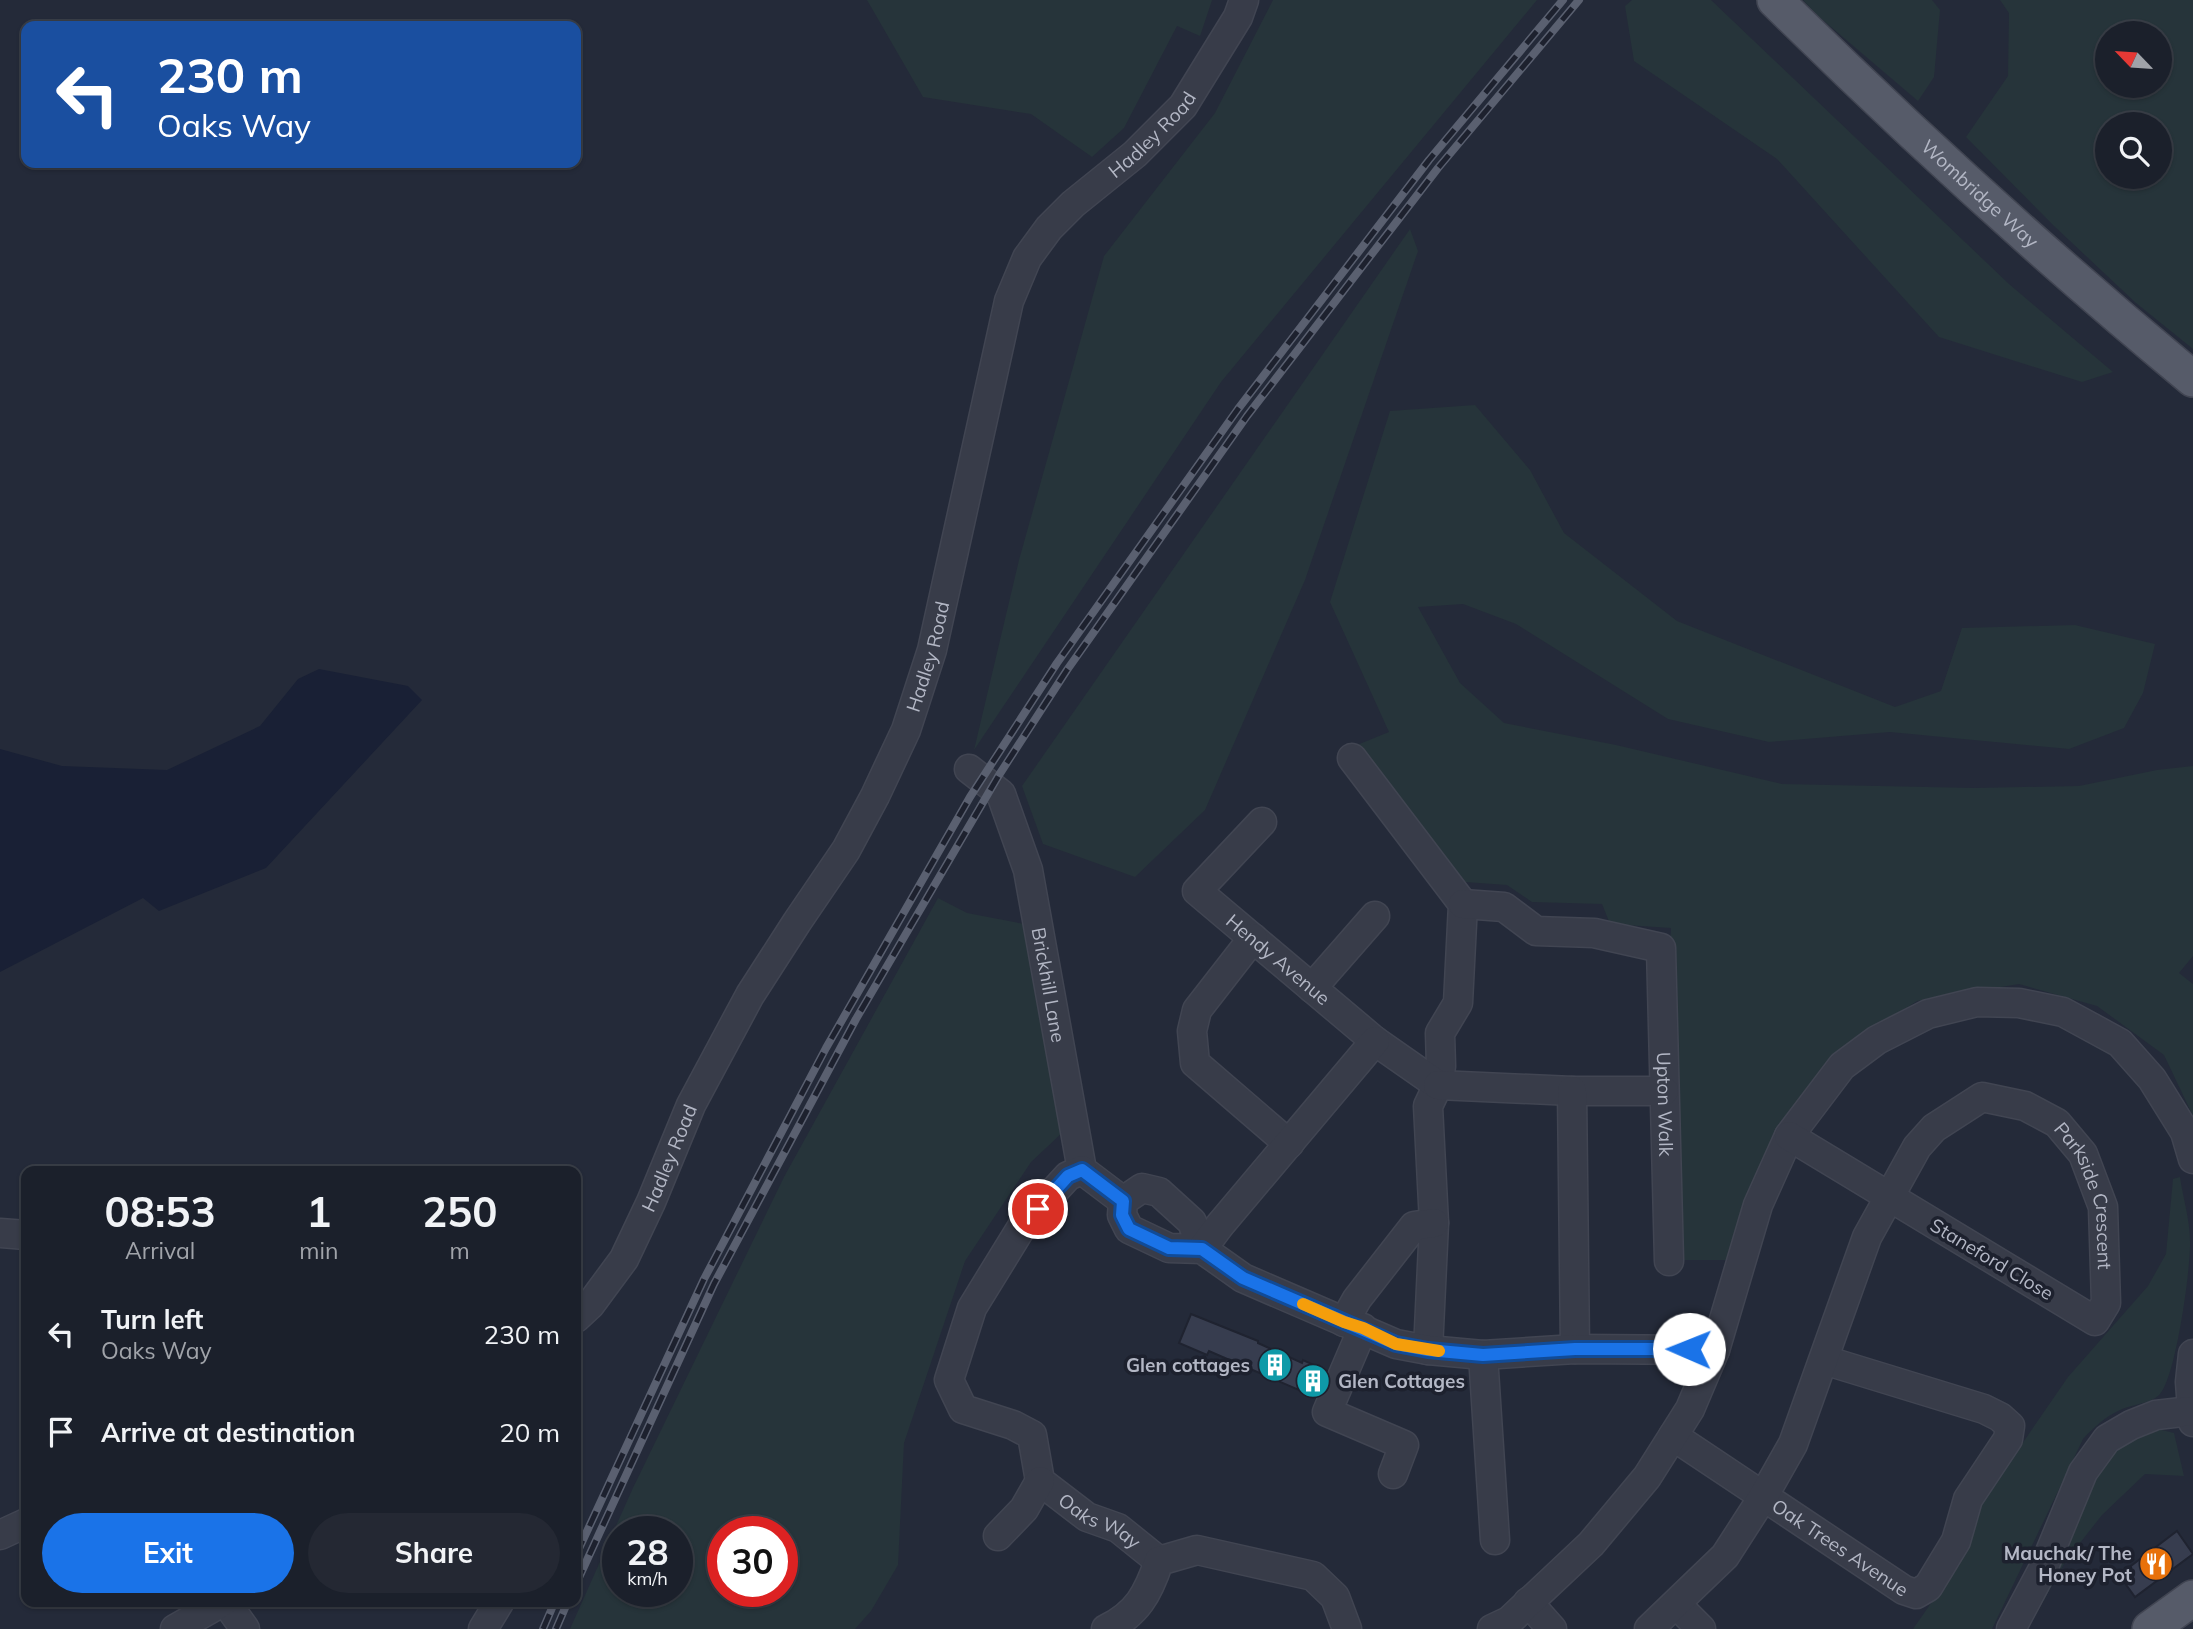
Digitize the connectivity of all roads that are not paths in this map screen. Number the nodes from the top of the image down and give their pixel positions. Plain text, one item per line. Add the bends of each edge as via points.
1 (1244, 0) edge
2 (1775, 0) edge
3 (2193, 379) edge
4 (1352, 758) dead end
5 (969, 769) dead end
6 (1262, 822) dead end
7 (1463, 904) junction
8 (1375, 916) dead end
9 (1253, 938) junction
10 (1312, 988) junction
11 (1375, 1041) junction
12 (1438, 1085) junction
13 (1572, 1091) junction
14 (1664, 1091) junction
15 (1789, 1136) junction
16 (1289, 1144) junction
17 (2193, 1159) edge
18 (1082, 1170) junction
19 (1889, 1197) junction
20 (1123, 1201) junction
21 (1434, 1223) junction
22 (0, 1233) edge
23 (21, 1235) edge
24 (1202, 1249) junction
25 (1669, 1261) dead end
26 (581, 1313) edge
27 (2095, 1321) joint
28 (1353, 1325) junction
29 (1575, 1349) junction
30 (1428, 1350) junction
31 (1715, 1350) junction
32 (2193, 1354) edge
33 (1483, 1355) junction
34 (1824, 1360) junction
35 (2192, 1416) edge
36 (1673, 1436) junction
37 (1392, 1474) dead end
38 (1040, 1481) junction
39 (1763, 1497) junction
40 (21, 1525) edge
41 (0, 1535) edge
42 (999, 1536) dead end
43 (1495, 1539) dead end
44 (1159, 1562) junction
45 (2193, 1598) edge
46 (1528, 1602) junction
47 (1676, 1604) junction
48 (214, 1607) edge
49 (229, 1607) edge
50 (175, 1629) edge
51 (245, 1629) edge
52 (1106, 1629) edge
53 (1347, 1629) edge
54 (1492, 1629) edge
55 (1552, 1629) edge
56 (1649, 1629) edge
57 (1701, 1629) edge
58 (2011, 1629) edge
59 (2150, 1629) edge

1 - 26 street, Hadley Road via 1183,106 1135,154 1073,204 1027,258 1009,301 932,650 906,730 846,850 750,995 691,1105 624,1259
2 - 3 main road, Wombridge Way via 1925,145
4 - 7 street
5 - 18 street, Brickhill Lane via 1001,794 1028,870
6 - 9 street, Hendy Avenue via 1197,891
7 - 12 street via 1458,1003 1440,1033
7 - 14 street, Upton Walk via 1504,907 1536,931 1594,933 1661,948
8 - 10 street
9 - 10 street, Hendy Avenue
9 - 16 street via 1197,1010 1192,1031 1195,1063
10 - 11 street, Hendy Avenue
11 - 12 street, Hendy Avenue
11 - 16 street
12 - 13 street
12 - 21 street via 1428,1106
13 - 14 street
13 - 29 street
14 - 25 street, Upton Walk
15 - 17 street via 1842,1066 1877,1040 1928,1014 1978,1002 2019,1003 2063,1012 2120,1044 2152,1079 2185,1132
15 - 19 street, Staneford Close
15 - 31 street via 1758,1205
16 - 24 street
18 - 20 street
18 - 38 street, Oaks Way via 1068,1176 1023,1225 972,1308 949,1380 963,1409 1032,1435
19 - 27 street, Staneford Close
19 - 27 street, Parkside Crescent via 1917,1147 1934,1128 1982,1097 2025,1106 2057,1123 2083,1154 2103,1207 2106,1303
19 - 34 street, Parkside Crescent via 1867,1237
20 - 24 street via 1122,1215 1129,1229 1169,1248
20 - 24 street via 1142,1188 1159,1192 1192,1222
21 - 28 street via 1414,1226 1357,1299
21 - 30 street
22 - 23 street
24 - 28 street via 1243,1278
28 - 30 street via 1396,1344
28 - 37 street via 1327,1412 1404,1445
29 - 31 street
29 - 33 street
30 - 33 street
31 - 36 street
32 - 35 street
33 - 43 street
34 - 39 street, Parkside Crescent via 1793,1444
34 - 39 street, Oak Trees Avenue via 1984,1409 2010,1426 2008,1439 1968,1499 1955,1541 1927,1587 1916,1594
35 - 58 street via 2156,1415 2107,1439 2083,1472 2043,1569
36 - 39 street, Oak Trees Avenue
36 - 46 street via 1647,1477 1591,1544
38 - 42 street, Oaks Way via 1024,1509
38 - 44 street, Oaks Way via 1087,1517 1118,1528
39 - 47 street, Parkside Crescent via 1726,1556
40 - 41 street
44 - 52 street via 1150,1589 1124,1620
44 - 53 street via 1197,1550 1312,1576 1335,1597
45 - 59 main road
46 - 54 street
46 - 55 street
47 - 56 street, Parkside Crescent
47 - 57 street
48 - 50 street
49 - 51 street

